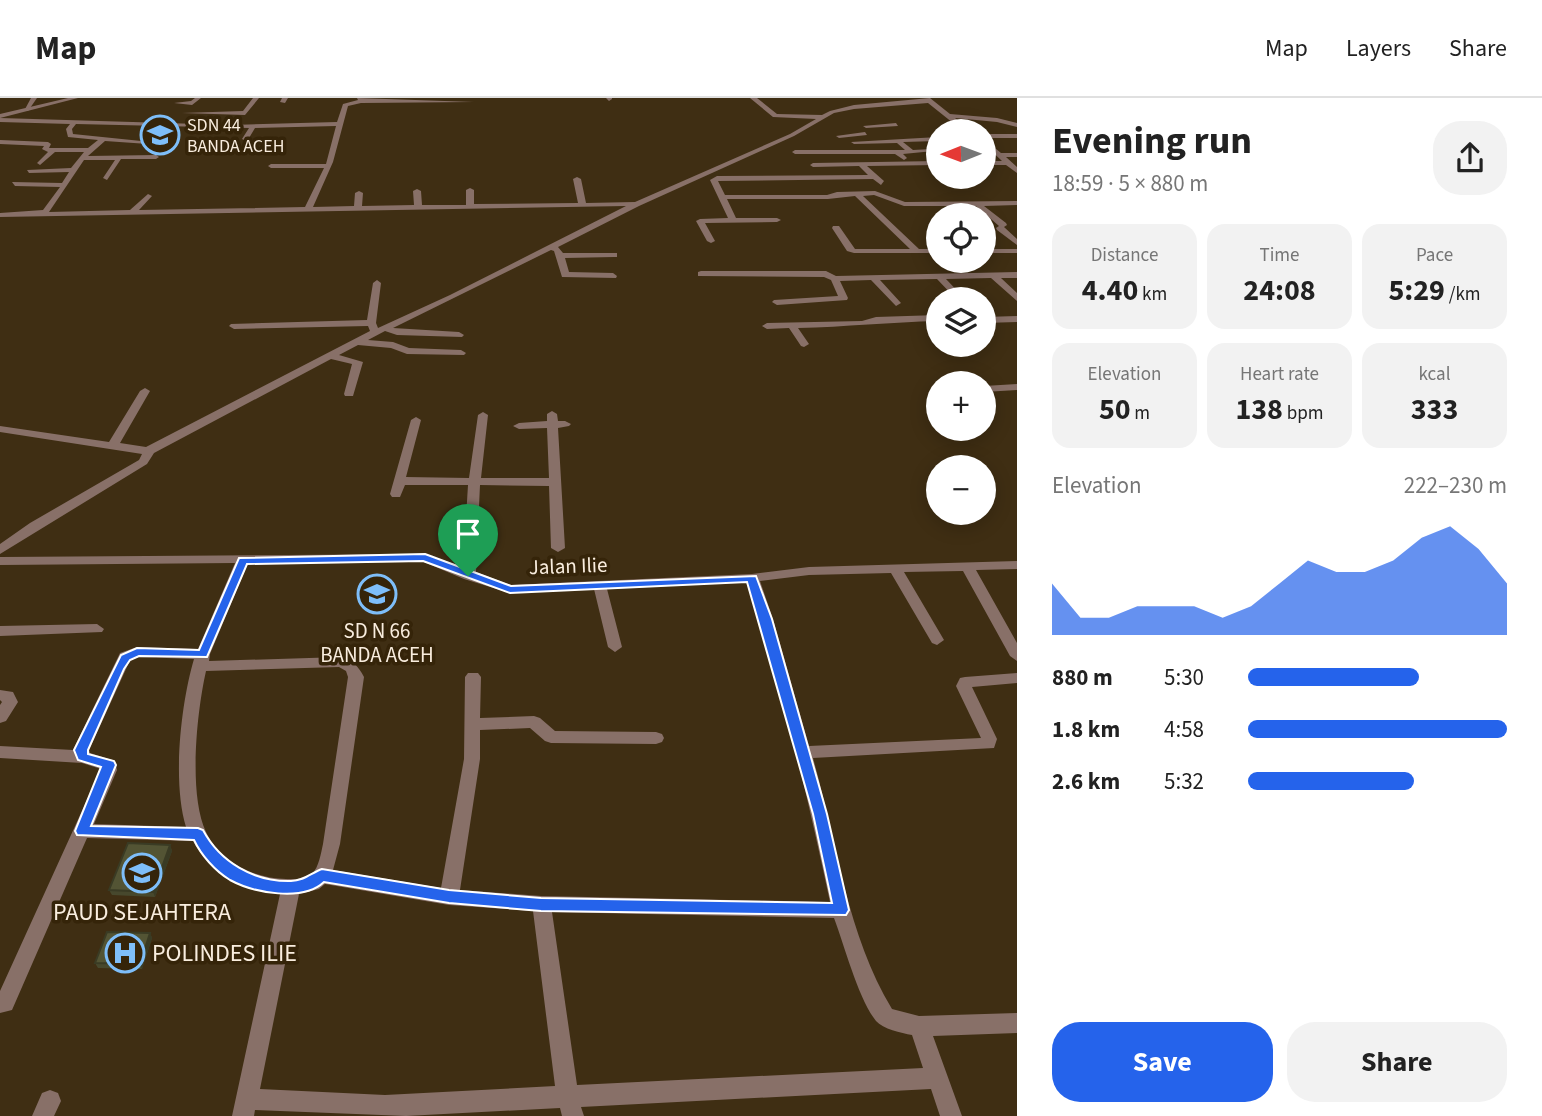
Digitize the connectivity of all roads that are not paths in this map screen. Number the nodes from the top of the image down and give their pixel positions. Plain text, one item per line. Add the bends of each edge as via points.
1 (34, 98) edge
2 (75, 98) edge
3 (198, 98) edge
4 (256, 98) edge
5 (753, 98) edge
6 (360, 99) edge
7 (930, 101) edge
8 (217, 102) dead end
9 (471, 102) edge
10 (177, 103) dead end
11 (26, 110) junction
12 (185, 113) dead end
13 (208, 113) junction
14 (226, 113) junction
15 (947, 116) junction
16 (1, 117) edge
17 (825, 117) junction
18 (951, 119) edge
19 (74, 123) junction
20 (341, 124) junction
21 (876, 125) junction
22 (896, 125) dead end
23 (1017, 125) edge
24 (866, 126) dead end
25 (253, 127) junction
26 (210, 130) junction
27 (887, 133) junction
28 (1017, 136) edge
29 (996, 139) edge
30 (103, 140) junction
31 (897, 141) junction
32 (0, 142) edge
33 (148, 142) dead end
34 (15, 143) junction
35 (926, 144) edge
36 (250, 146) dead end
37 (926, 148) edge
38 (50, 150) junction
39 (88, 150) junction
40 (4, 151) dead end
41 (795, 152) dead end
42 (897, 152) junction
43 (911, 152) junction
44 (996, 152) edge
45 (999, 155) junction
46 (1017, 155) edge
47 (81, 158) junction
48 (119, 158) junction
49 (156, 158) dead end
50 (40, 163) dead end
51 (911, 163) junction
52 (926, 163) edge
53 (996, 163) edge
54 (1007, 163) junction
55 (861, 164) junction
56 (813, 165) dead end
57 (271, 166) dead end
58 (328, 166) junction
59 (71, 170) junction
60 (29, 171) dead end
61 (1017, 172) edge
62 (789, 177) junction
63 (827, 177) junction
64 (847, 177) junction
65 (873, 177) junction
66 (107, 178) dead end
67 (577, 178) dead end
68 (750, 178) junction
69 (881, 183) dead end
70 (15, 184) dead end
71 (62, 185) junction
72 (470, 190) dead end
73 (417, 191) dead end
74 (858, 192) junction
75 (359, 193) dead end
76 (841, 194) junction
77 (148, 196) dead end
78 (722, 197) junction
79 (804, 197) junction
80 (765, 201) junction
81 (582, 203) junction
82 (636, 204) junction
83 (926, 204) edge
84 (1017, 204) edge
85 (996, 205) edge
86 (418, 207) junction
87 (470, 207) junction
88 (308, 209) junction
89 (355, 209) junction
90 (132, 213) junction
91 (0, 215) edge
92 (35, 219) junction
93 (351, 219) dead end
94 (733, 220) junction
95 (777, 220) dead end
96 (996, 221) edge
97 (63, 224) dead end
98 (836, 228) dead end
99 (711, 242) dead end
100 (1017, 243) edge
101 (551, 247) junction
102 (917, 251) junction
103 (926, 251) edge
104 (996, 251) edge
105 (1017, 251) edge
106 (614, 255) dead end
107 (559, 256) junction
108 (701, 274) dead end
109 (993, 275) junction
110 (1017, 275) edge
111 (614, 276) dead end
112 (939, 276) junction
113 (873, 277) junction
114 (835, 279) junction
115 (377, 283) dead end
116 (950, 287) edge
117 (1017, 298) edge
118 (778, 302) dead end
119 (896, 303) dead end
120 (926, 318) edge
121 (1017, 319) edge
122 (996, 320) edge
123 (234, 326) dead end
124 (767, 326) dead end
125 (792, 326) junction
126 (377, 328) junction
127 (459, 335) dead end
128 (356, 342) junction
129 (804, 344) dead end
130 (461, 353) dead end
131 (329, 356) junction
132 (1017, 387) edge
133 (996, 388) edge
134 (145, 391) dead end
135 (349, 394) dead end
136 (484, 415) dead end
137 (416, 420) dead end
138 (519, 426) dead end
139 (0, 429) edge
140 (113, 444) junction
141 (148, 451) junction
142 (400, 481) junction
143 (555, 482) junction
144 (474, 483) junction
145 (396, 494) dead end
146 (558, 548) dead end
147 (0, 550) edge
148 (243, 560) junction
149 (0, 561) edge
150 (967, 566) junction
151 (1016, 566) edge
152 (895, 569) junction
153 (468, 576) junction
154 (752, 578) junction
155 (600, 587) junction
156 (97, 629) dead end
157 (0, 631) edge
158 (937, 640) dead end
159 (615, 647) dead end
160 (1017, 656) edge
161 (201, 660) junction
162 (473, 677) dead end
163 (1017, 678) edge
164 (0, 695) edge
165 (0, 717) edge
166 (472, 724) junction
167 (656, 738) dead end
168 (0, 751) edge
169 (802, 752) junction
170 (82, 757) junction
171 (82, 831) junction
172 (198, 834) junction
173 (322, 876) junction
174 (291, 887) junction
175 (449, 897) junction
176 (541, 904) junction
177 (841, 910) junction
178 (0, 1003) edge
179 (1017, 1023) edge
180 (919, 1026) junction
181 (938, 1078) junction
182 (570, 1107) edge
183 (244, 1108) edge
184 (951, 1116) edge

1 - 11 street
2 - 11 street
3 - 10 street
4 - 14 street via 245,113
5 - 17 street via 775,116
6 - 9 street
6 - 20 street via 346,104
7 - 15 street
7 - 17 street via 853,107
8 - 13 street
11 - 16 street
12 - 13 street
13 - 14 street
14 - 26 street
15 - 18 street
15 - 23 street
16 - 19 street
17 - 82 street
19 - 26 street
19 - 30 street via 70,136
20 - 25 street
20 - 58 street
21 - 22 street
21 - 24 street
21 - 27 street
25 - 26 street
25 - 36 street via 245,139 251,141
27 - 31 street
27 - 31 street via 840,139
28 - 29 street
30 - 33 street
30 - 39 street
31 - 35 street
31 - 43 street
32 - 34 street
34 - 38 street via 48,144 45,149
34 - 40 street
37 - 43 street
38 - 39 street
38 - 50 street
39 - 47 street
41 - 42 street
42 - 43 street
42 - 51 street
44 - 45 street
45 - 46 street
45 - 54 street
47 - 48 street
47 - 59 street
48 - 49 street
48 - 66 street
51 - 52 street
51 - 55 street
53 - 54 street
54 - 61 street
55 - 56 street
55 - 65 street
57 - 58 street
58 - 88 street
59 - 60 street
59 - 71 street
62 - 63 street
62 - 68 street
62 - 79 street
63 - 64 street
63 - 76 street
64 - 65 street
64 - 74 street
65 - 69 street
67 - 81 street
68 - 78 street via 714,180
68 - 80 street
70 - 71 street
71 - 92 street via 48,210
72 - 87 street
73 - 86 street
74 - 76 street
74 - 83 street via 881,194 904,204
74 - 102 street
75 - 89 street
76 - 79 street
77 - 90 street
78 - 80 street
78 - 94 street
79 - 80 street
81 - 82 street
81 - 87 street
82 - 101 street
84 - 85 street
86 - 87 street
86 - 89 street
88 - 89 street
88 - 90 street
89 - 93 street
90 - 92 street
91 - 92 street
92 - 97 street
94 - 95 street
94 - 99 street via 700,221
96 - 100 street
98 - 102 street via 852,250
101 - 107 street
101 - 126 street via 453,297
102 - 103 street
104 - 105 street
106 - 107 street
107 - 111 street via 565,275
108 - 114 street via 828,274
109 - 110 street
109 - 112 street
109 - 117 street
112 - 113 street
112 - 116 street
113 - 114 street
113 - 119 street
114 - 118 street via 844,298
115 - 126 street
120 - 125 street
121 - 122 street
123 - 126 street
124 - 125 street
125 - 129 street
126 - 127 street
126 - 128 street
128 - 130 street via 407,351
128 - 131 street
131 - 135 street via 358,362
131 - 141 street
132 - 133 street
134 - 140 street
136 - 144 street
137 - 142 street
138 - 143 street via 556,421
139 - 140 street
140 - 141 street
141 - 147 street via 144,463
142 - 144 street
142 - 145 street
143 - 144 street
143 - 146 street
144 - 153 street
148 - 149 street, Jalan Ilie
148 - 153 street, Jalan Ilie via 425,558
148 - 161 street
150 - 151 street, Jalan Ilie
150 - 152 street, Jalan Ilie
150 - 160 street
152 - 154 street, Jalan Ilie
152 - 158 street
153 - 155 street, Jalan Ilie via 510,589
154 - 155 street, Jalan Ilie
154 - 169 street
155 - 159 street
156 - 157 street
161 - 170 street via 151,652 129,654 81,750
161 - 172 street via 191,702 188,796
161 - 173 street via 341,662 352,668 356,677 331,845
162 - 166 street
163 - 169 street via 965,682 988,744
164 - 165 street via 8,696 10,702
166 - 167 street via 534,722 551,737
166 - 175 street via 472,759
168 - 170 street
169 - 177 street
170 - 171 street via 109,765
171 - 172 street
171 - 178 street via 5,1003
172 - 174 street via 206,850 235,875
173 - 174 street via 314,883
173 - 175 street
174 - 183 street
175 - 176 street
176 - 177 street
176 - 182 street
177 - 180 street via 885,1016
179 - 180 street
180 - 181 street
181 - 182 street via 724,1087
181 - 184 street
182 - 183 street

